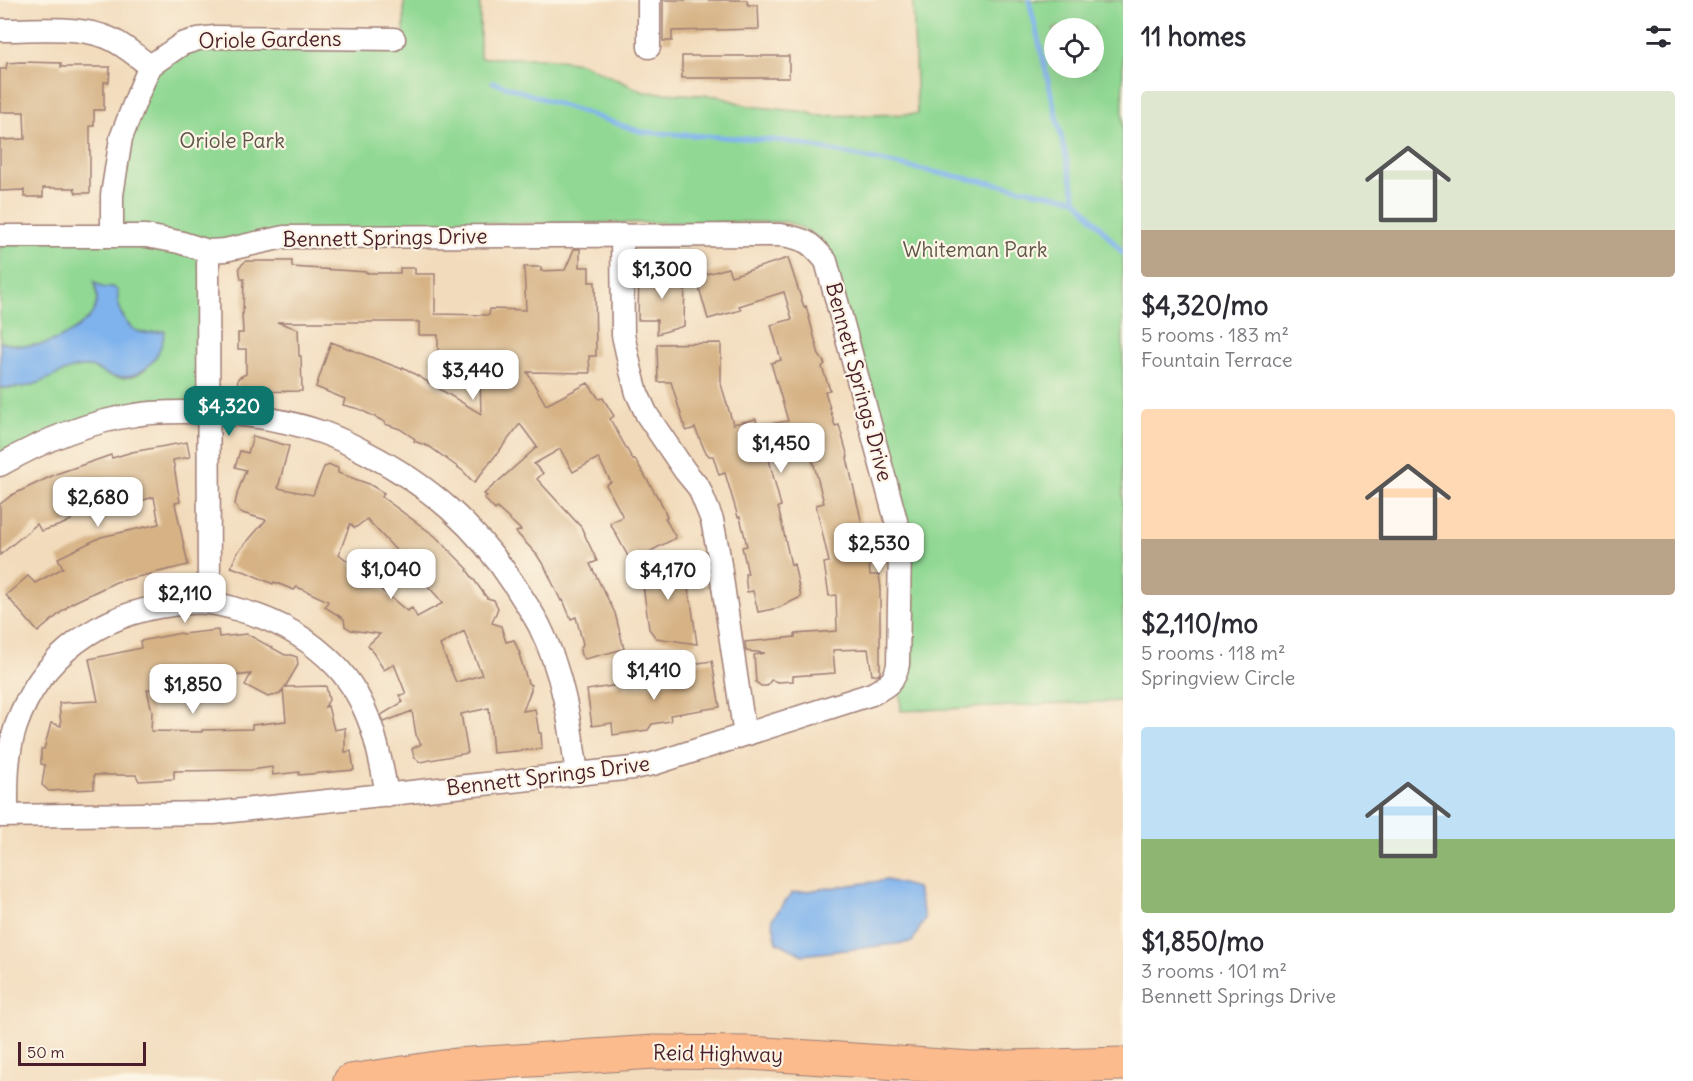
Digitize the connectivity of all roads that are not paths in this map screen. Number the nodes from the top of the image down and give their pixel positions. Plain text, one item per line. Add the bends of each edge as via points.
1 (649, 0) edge
2 (0, 30) edge
3 (394, 39) dead end
4 (649, 47) dead end
5 (150, 66) junction
6 (622, 235) junction
7 (0, 236) edge
8 (112, 236) junction
9 (208, 251) junction
10 (208, 412) junction
11 (0, 465) edge
12 (209, 603) junction
13 (748, 734) junction
14 (577, 774) junction
15 (387, 795) junction
16 (4, 816) edge
17 (1123, 1064) edge
18 (350, 1081) edge
19 (515, 1081) edge
20 (833, 1081) edge

1 - 4 street
2 - 5 street via 82,31 104,36
3 - 5 street, Oriole Gardens via 198,39 182,44
5 - 8 street via 121,138 112,195
6 - 9 street, Bennett Springs Drive via 284,237
6 - 13 street via 623,335 631,371 647,415 699,488 712,520 743,723
6 - 13 street, Bennett Springs Drive via 781,235 813,245 826,261 898,528 898,664 888,686
7 - 8 street, Bennett Springs Drive
8 - 9 street, Bennett Springs Drive via 146,236
9 - 10 street
10 - 11 street via 136,414 77,429
10 - 12 street
10 - 14 street via 264,419 324,433 398,471 457,514 506,572 538,624 568,712
12 - 15 street via 281,625 303,637 337,667 351,685 375,733
12 - 16 street via 148,608 89,632 65,651 45,672 16,726 9,755
13 - 14 street, Bennett Springs Drive via 633,768
14 - 15 street, Bennett Springs Drive
15 - 16 street, Bennett Springs Drive via 214,813
17 - 18 highway, Reid Highway via 972,1068 749,1053 654,1052 456,1065
19 - 20 highway, Reid Highway via 656,1072 754,1073

